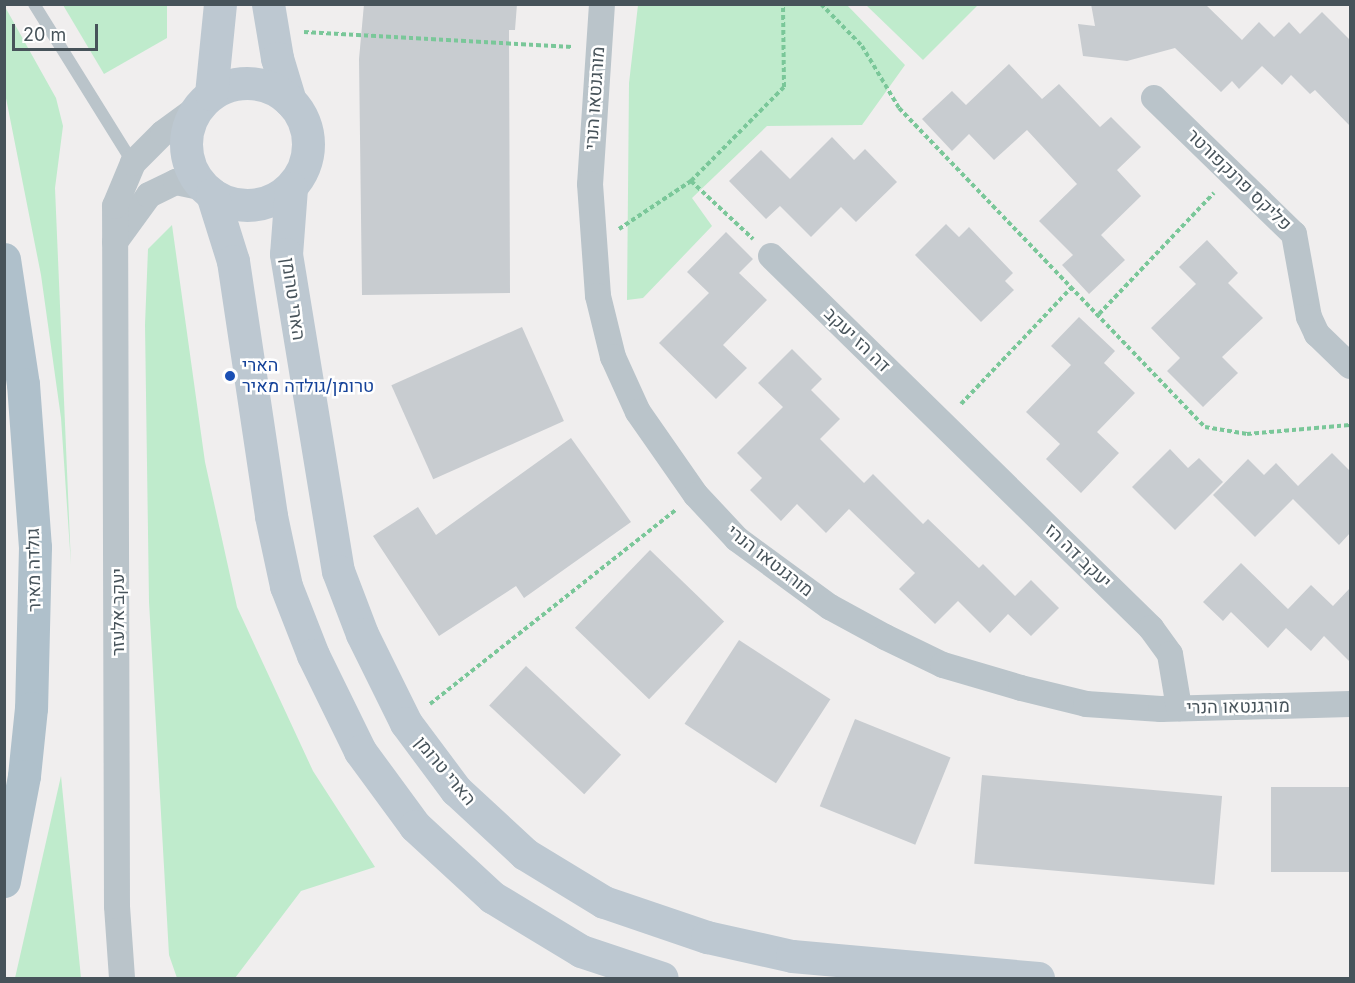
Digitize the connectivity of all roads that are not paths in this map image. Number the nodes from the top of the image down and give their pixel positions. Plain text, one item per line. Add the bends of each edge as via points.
1 (34, 4) edge
2 (220, 4) edge
3 (602, 4) edge
4 (269, 18) edge
5 (1154, 98) dead end
6 (204, 101) junction
7 (291, 101) junction
8 (133, 163) junction
9 (291, 188) junction
10 (208, 191) junction
11 (113, 245) junction
12 (771, 256) road end
13 (4, 259) edge
14 (1350, 366) edge
15 (942, 423) joint
16 (1350, 704) edge
17 (1179, 708) junction
18 (4, 881) edge
19 (122, 978) edge
20 (662, 978) edge
21 (1038, 978) edge

1 - 8 lane
2 - 6 street
3 - 17 street, מורגנטאו הנרי via 590,184 598,296 613,357 638,412 696,495 737,540 830,607 943,665 1086,704
4 - 7 street
5 - 14 street, פליקס פרנקפורטר via 1294,234 1302,260 1309,317 1317,334
6 - 7 street via 228,86 256,84
6 - 8 street, יעקב אלעזר
6 - 10 street via 188,126 186,154
7 - 9 street via 302,117 309,145 303,172
8 - 11 street, יעקב אלעזר via 115,206
9 - 10 street via 257,206 238,205
9 - 21 street, הארי טרומן via 286,254 338,571 362,634 406,723 456,790 525,854 604,902 707,937 792,956
10 - 11 street via 176,182 148,195
10 - 20 street via 233,261 271,516 286,586 313,655 360,751 416,826 492,897 581,951
11 - 19 street, יעקב אלעזר via 117,906
12 - 15 street, דה הז יעקב
13 - 18 main road, גולדה מאיר via 23,384 35,568 30,719 24,776
15 - 17 street, יעקב דה הז via 1151,628 1170,654
16 - 17 street, מורגנטאו הנרי

